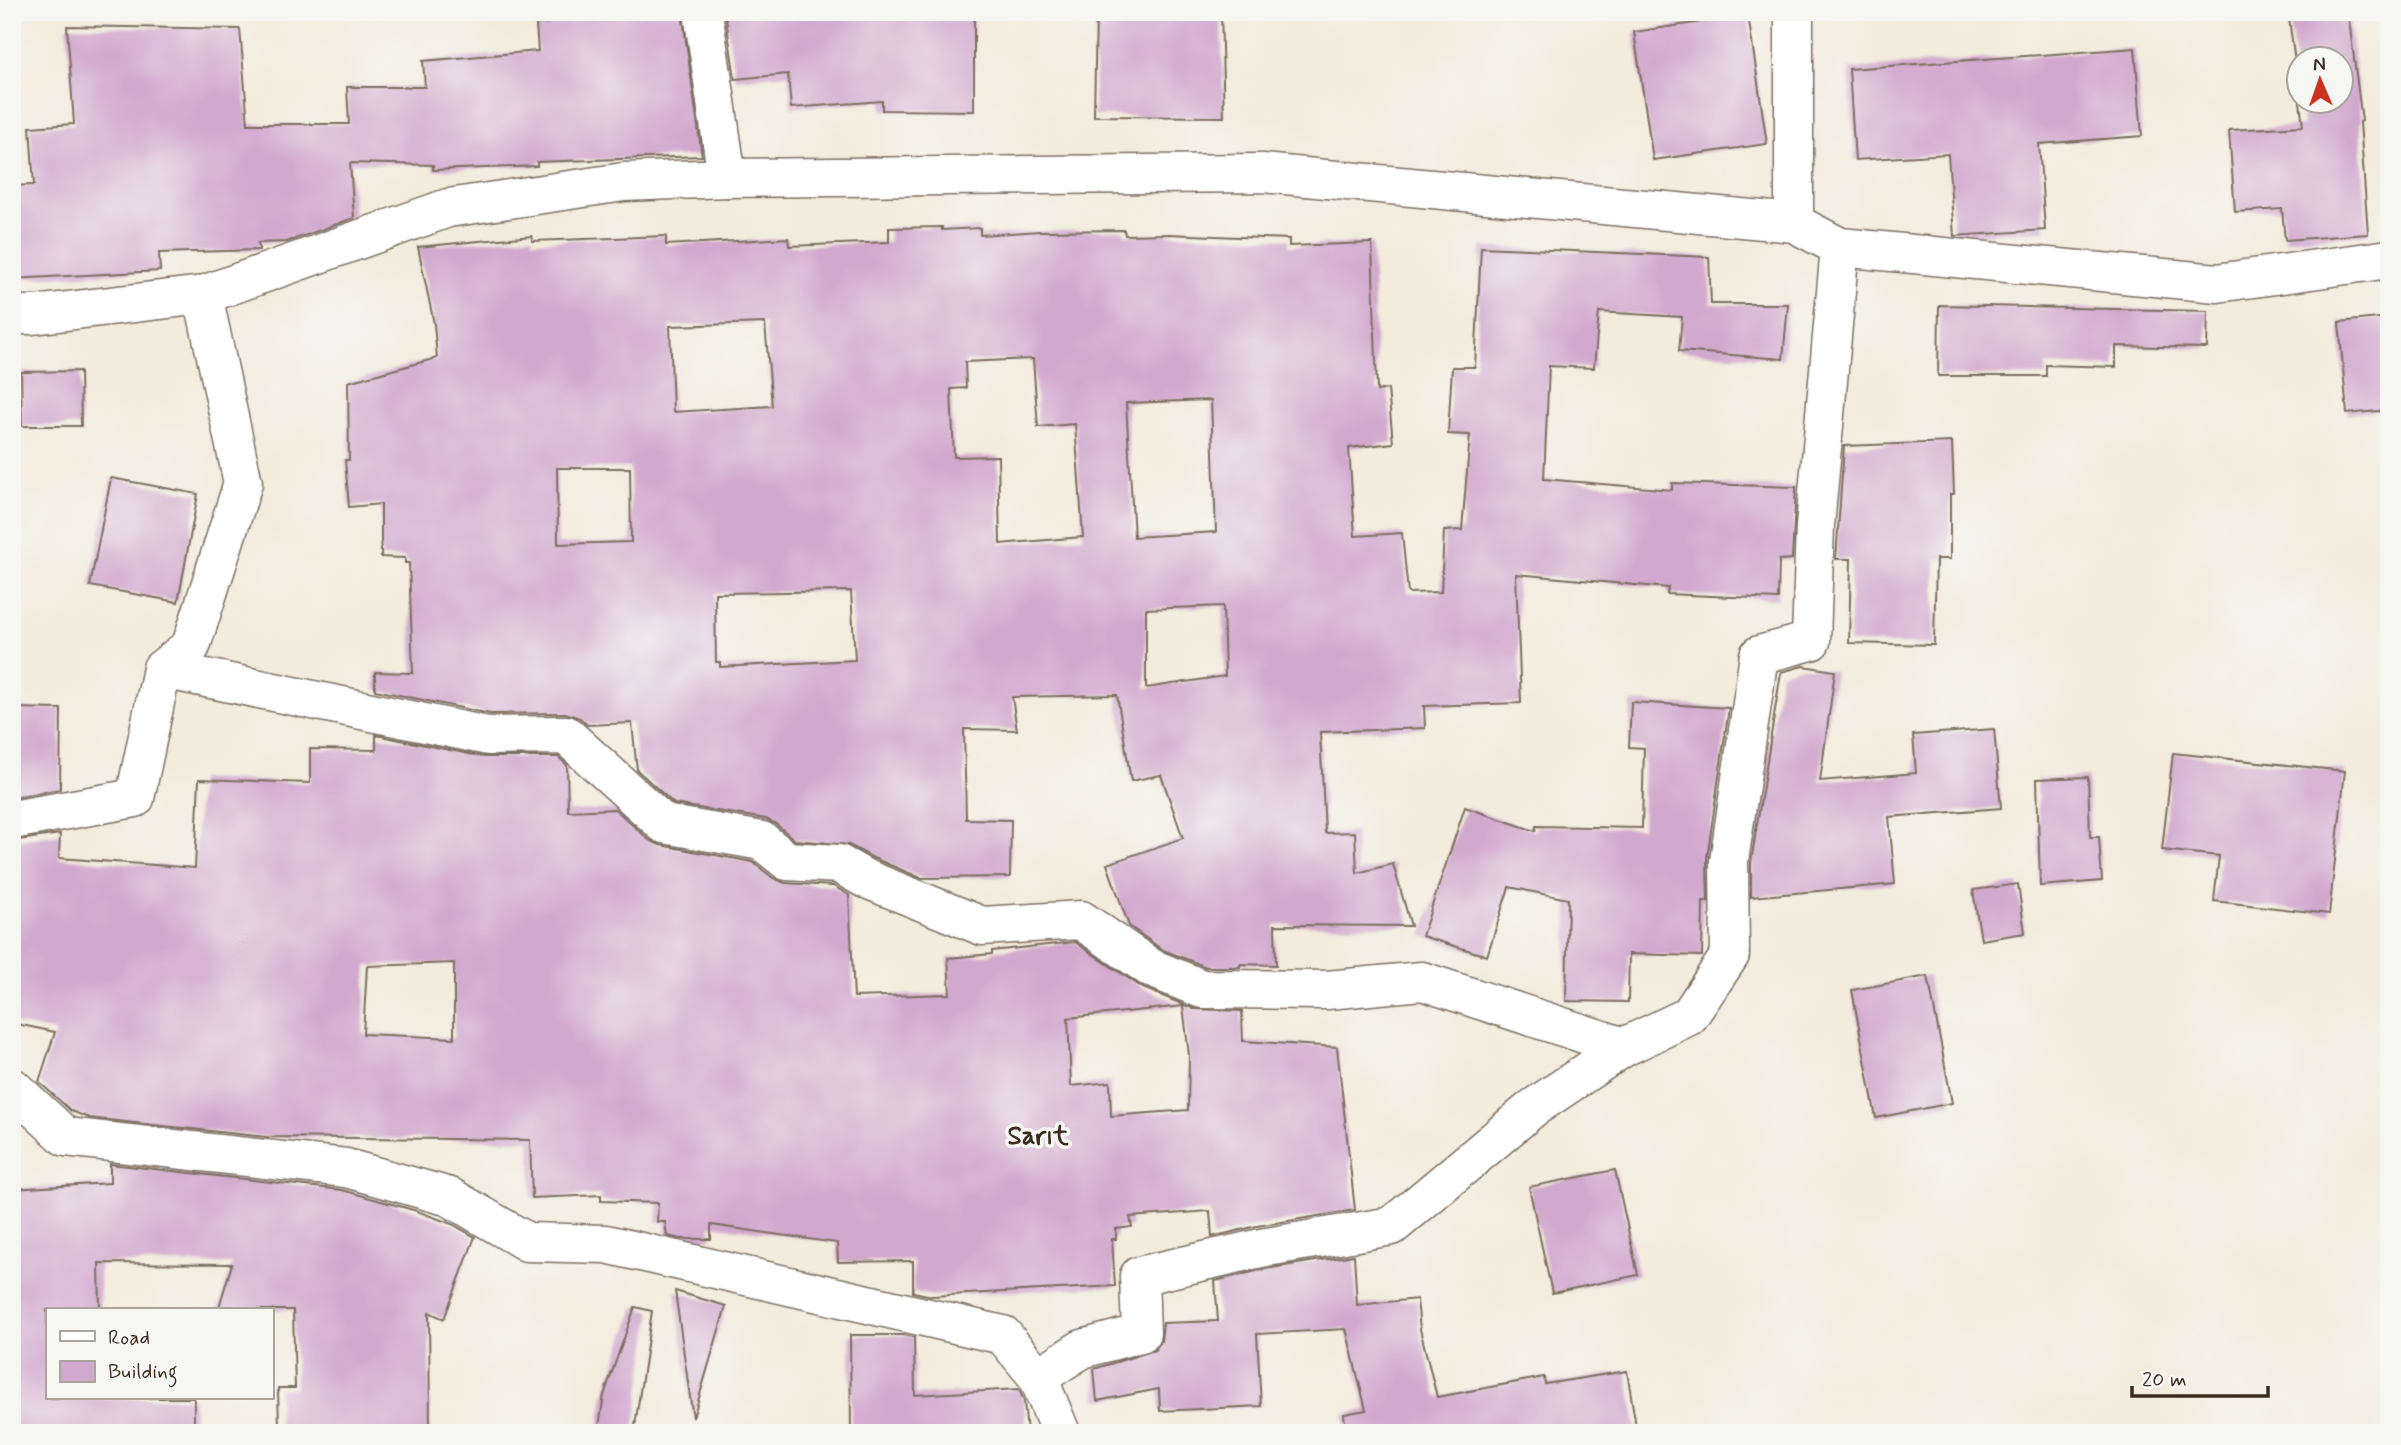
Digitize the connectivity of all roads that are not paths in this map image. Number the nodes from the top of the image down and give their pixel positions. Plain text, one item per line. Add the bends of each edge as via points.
1 (703, 12) edge
2 (1794, 12) edge
3 (727, 178) junction
4 (1794, 223) junction
5 (1840, 247) junction
6 (2389, 258) edge
7 (203, 295) junction
8 (12, 315) edge
9 (162, 669) junction
10 (12, 820) edge
11 (1624, 1047) junction
12 (12, 1087) edge
13 (1038, 1377) junction
14 (1061, 1433) edge

1 - 3 street
2 - 4 street
3 - 4 street via 1262,173
3 - 7 street via 624,182 448,208
4 - 5 street
5 - 6 street via 2217,283
5 - 11 street via 1815,526 1811,641 1759,655 1729,861 1730,955 1689,1016
7 - 8 street
7 - 9 street via 243,483 191,646
9 - 10 street via 135,798
9 - 11 street via 488,736 566,735 664,824 762,841 787,861 839,864 982,926 1081,920 1152,968 1202,989 1327,990 1422,981
11 - 13 street via 1533,1108 1392,1226 1261,1248 1139,1276 1141,1333 1082,1349
12 - 13 street via 66,1137 346,1168 450,1197 527,1242 606,1244 1003,1335
13 - 14 street

